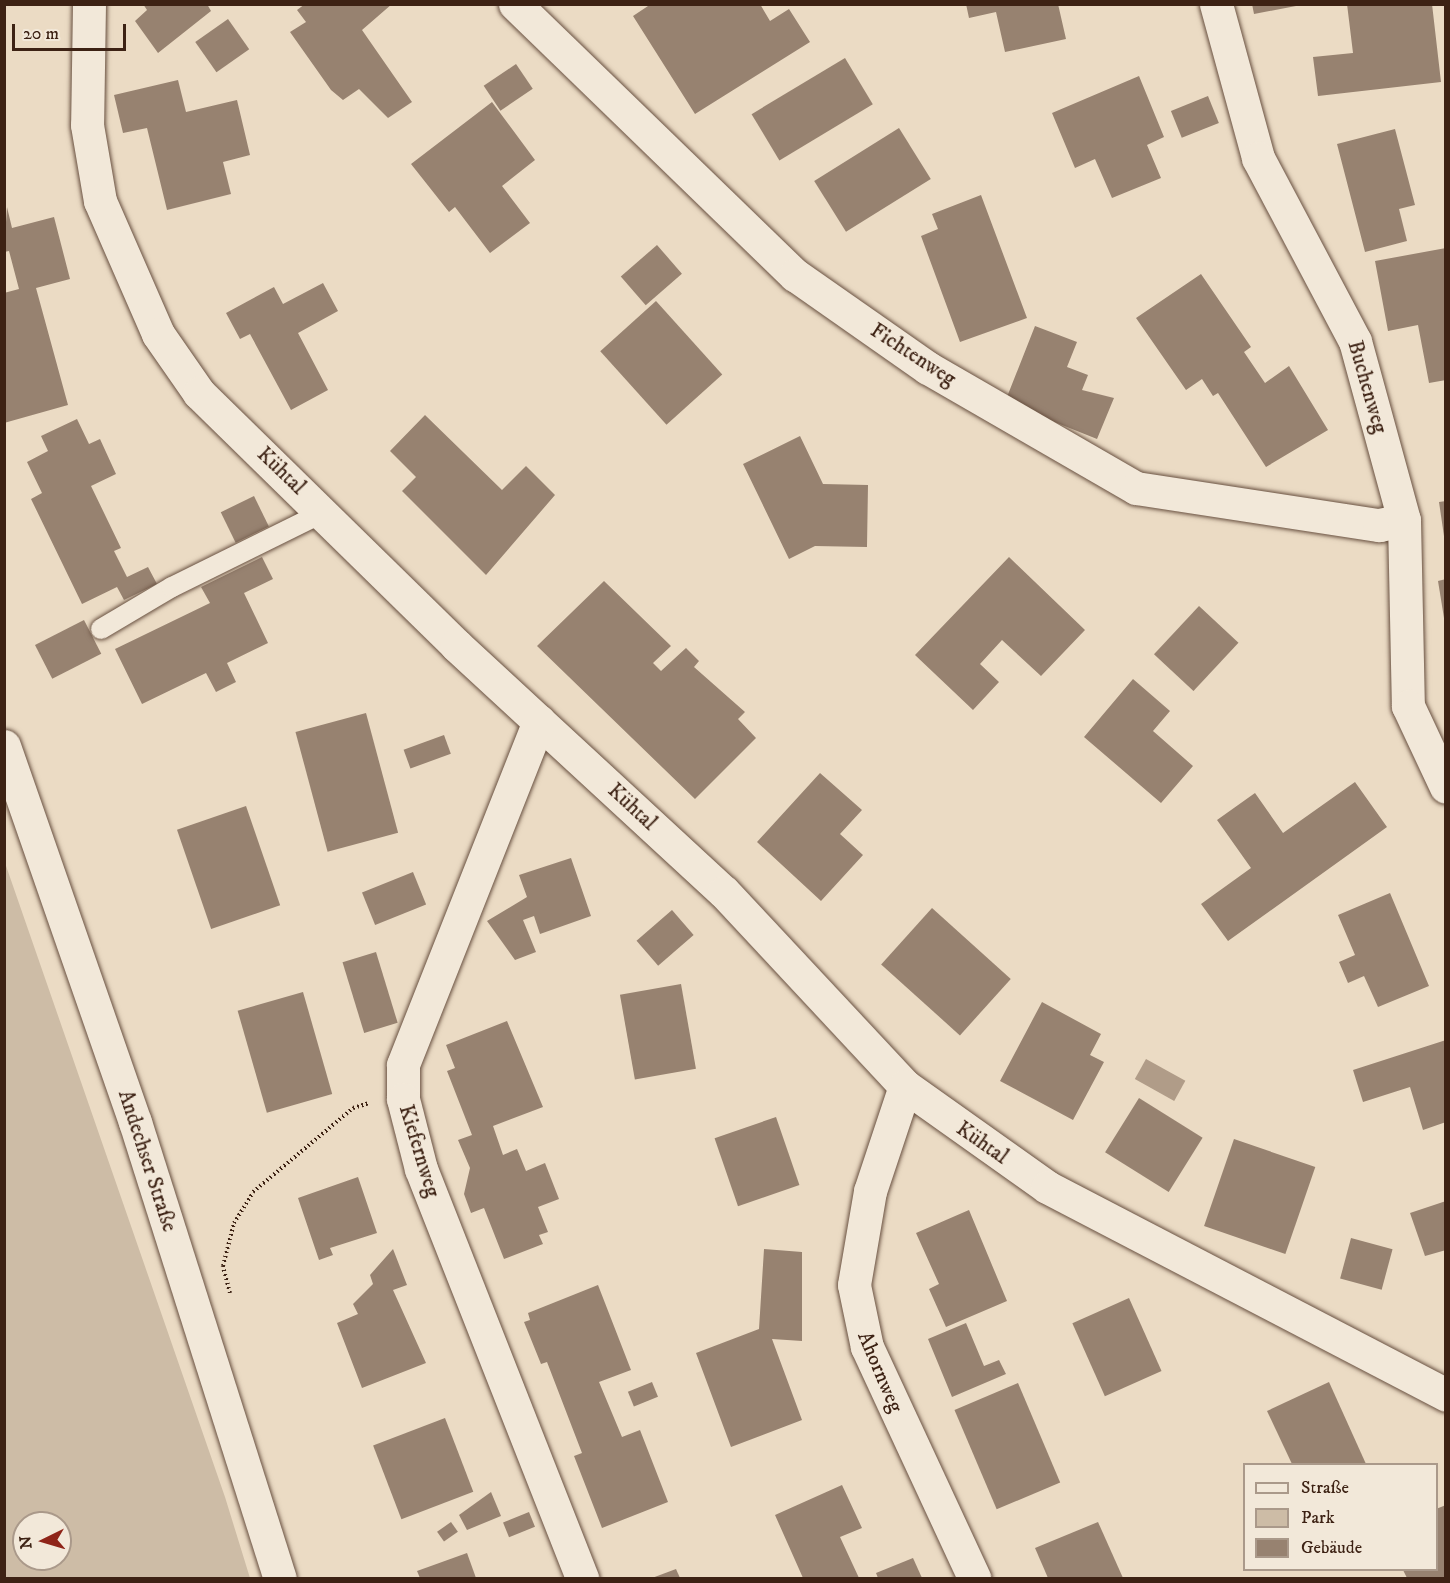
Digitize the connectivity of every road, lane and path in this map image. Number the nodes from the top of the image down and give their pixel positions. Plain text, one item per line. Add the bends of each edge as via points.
1 (89, 4) edge
2 (514, 4) edge
3 (1216, 4) edge
4 (324, 512) junction
5 (1404, 520) junction
6 (101, 629) dead end
7 (539, 721) junction
8 (4, 747) edge
9 (1446, 787) edge
10 (905, 1086) junction
11 (403, 1099) junction
12 (232, 1300) dead end
13 (1446, 1395) edge
14 (280, 1578) edge
15 (582, 1578) edge
16 (974, 1578) edge

1 - 4 street, Kühtal via 87,125 100,201 130,278 158,334 199,393
2 - 5 street, Fichtenweg via 795,275 928,368 1136,488 1379,525
3 - 5 street, Buchenweg via 1258,158 1355,340
4 - 6 lane via 172,586
4 - 7 street, Kühtal
5 - 9 street, Buchenweg via 1408,706
7 - 10 street, Kühtal via 724,892
7 - 11 street, Kiefernweg via 403,1065
8 - 14 street, Andechser Straße via 135,1122
10 - 13 street, Kühtal via 1047,1187
10 - 16 street, Ahornweg via 870,1191 854,1285 867,1347
11 - 12 path via 353,1108 253,1192 234,1223 223,1266
11 - 15 street, Kiefernweg via 421,1169

